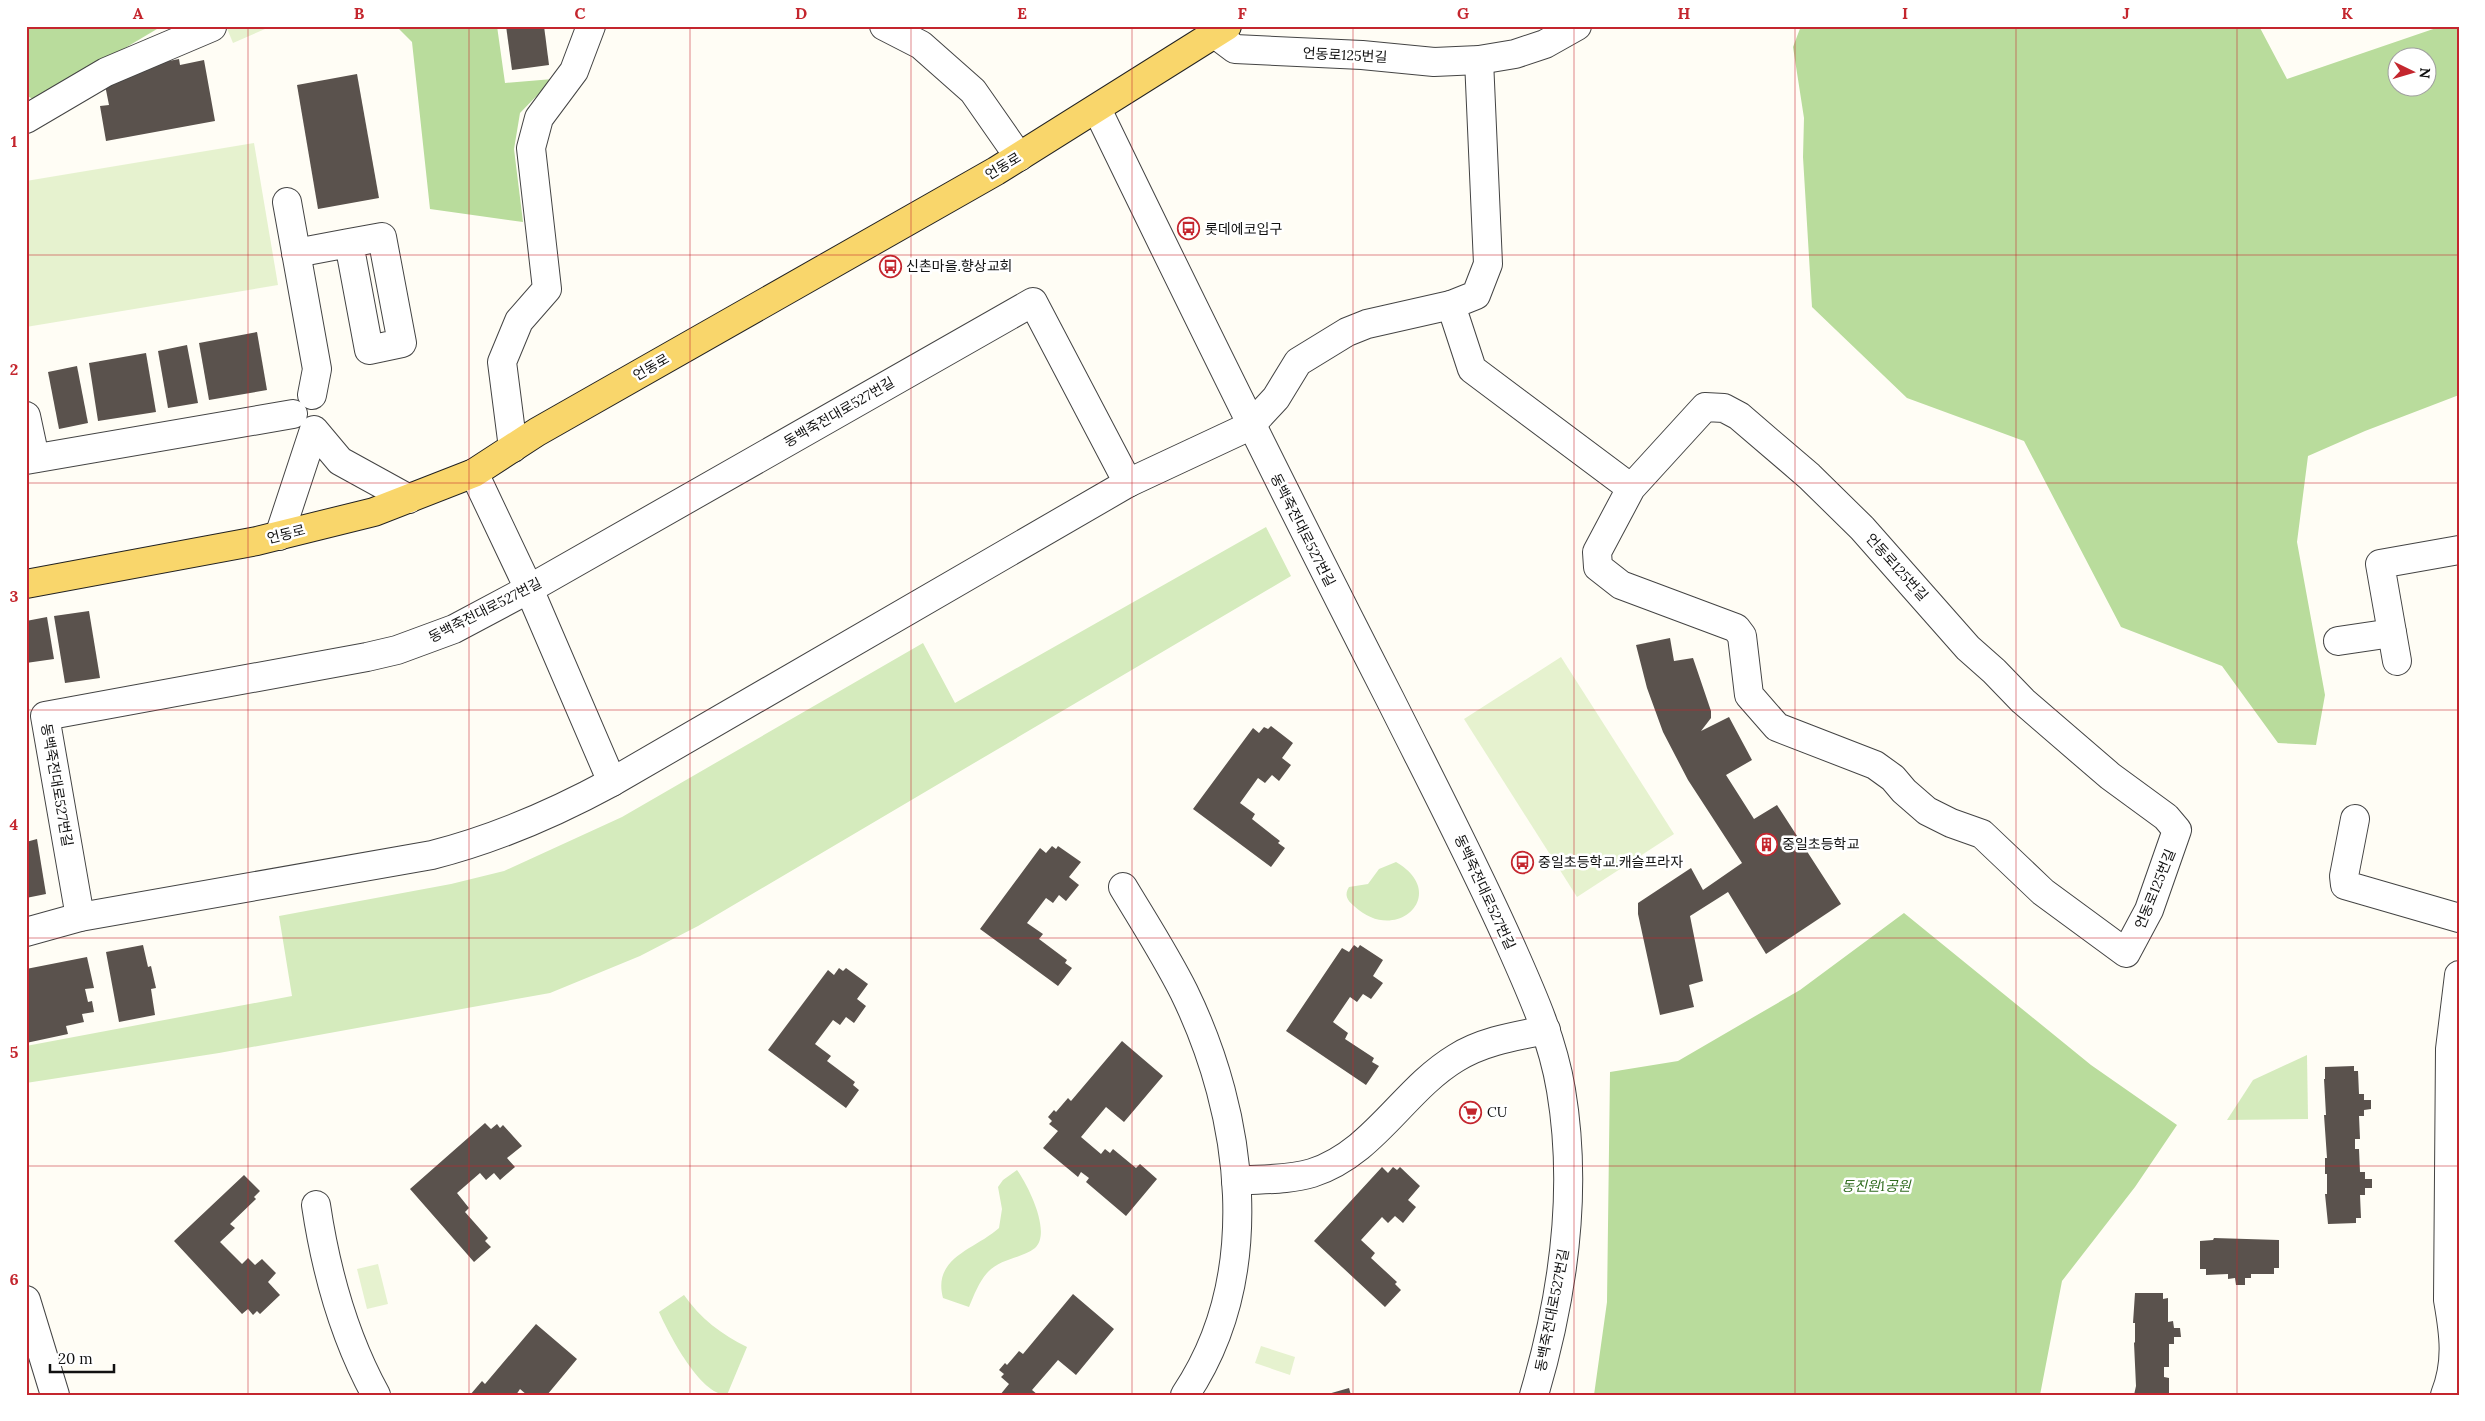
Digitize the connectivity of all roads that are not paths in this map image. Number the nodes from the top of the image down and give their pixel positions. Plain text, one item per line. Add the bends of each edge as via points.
1 (591, 26) edge
2 (884, 26) edge
3 (1577, 26) edge
4 (212, 27) edge
5 (1221, 30) edge
6 (1479, 60) junction
7 (1097, 109) junction
8 (26, 119) edge
9 (1019, 157) junction
10 (287, 202) dead end
11 (349, 243) dead end
12 (296, 253) junction
13 (1451, 305) junction
14 (26, 416) edge
15 (304, 422) junction
16 (1250, 426) junction
17 (513, 448) junction
18 (30, 459) edge
19 (474, 473) junction
20 (1128, 483) junction
21 (1631, 488) junction
22 (409, 499) junction
23 (279, 536) junction
24 (2459, 550) edge
25 (26, 584) edge
26 (529, 588) junction
27 (2392, 633) junction
28 (2338, 641) dead end
29 (2397, 660) dead end
30 (612, 782) junction
31 (2355, 820) dead end
32 (1123, 887) dead end
33 (80, 917) junction
34 (2459, 918) edge
35 (26, 932) edge
36 (2459, 975) edge
37 (1546, 1030) junction
38 (1236, 1181) junction
39 (316, 1205) dead end
40 (26, 1300) edge
41 (55, 1395) edge
42 (376, 1395) edge
43 (1185, 1395) edge
44 (1534, 1395) edge
45 (2445, 1395) edge

1 - 17 street via 574,71 539,118 531,148 547,289 519,321 502,362
2 - 9 street via 921,45 972,91
3 - 6 street, 언동로125번길 via 1545,44
4 - 8 street via 106,72
5 - 6 street, 언동로125번길 via 1235,49 1434,62
5 - 7 main road, 언동로
6 - 13 street via 1488,264 1476,295
7 - 9 main road, 언동로
7 - 16 street, 동백죽전대로527번길
9 - 17 main road, 언동로
10 - 12 street
11 - 12 street
12 - 15 street via 318,370 312,395 300,398 293,407
13 - 16 street via 1367,324 1298,362 1276,398
13 - 21 street via 1472,369
14 - 18 street
15 - 18 street
15 - 22 street via 340,461
15 - 23 street
16 - 20 street
16 - 37 street, 동백죽전대로527번길 via 1483,883
17 - 19 main road, 언동로
19 - 22 main road, 언동로
19 - 26 street
20 - 26 street, 동백죽전대로527번길 via 1033,302
20 - 30 street
21 - 21 street, 언동로125번길 via 1597,552 1598,567 1621,585 1736,628 1742,636 1749,695 1777,727 1874,765 1893,778 1927,811 1982,834 2043,892 2126,953 2149,910 2178,830 2030,707 1968,648 1832,498 1755,428 1724,408 1705,408
22 - 23 main road, 언동로 via 374,512
23 - 25 main road, 언동로
24 - 27 street via 2380,564
26 - 30 street
26 - 33 street, 동백죽전대로527번길 via 454,629 397,650 45,716
27 - 28 street
27 - 29 street
30 - 33 street via 536,820 459,848
31 - 34 street via 2345,885
32 - 38 street via 1164,955 1195,1016 1214,1067 1227,1117
33 - 35 street
36 - 45 street via 2450,1049 2448,1300 2453,1333 2453,1374
37 - 38 street via 1509,1037 1457,1057 1423,1083 1367,1142 1331,1164 1311,1173
37 - 44 street, 동백죽전대로527번길 via 1561,1088 1568,1199 1557,1301
38 - 43 street via 1236,1244 1224,1308 1203,1365
39 - 42 street via 323,1254 334,1295 349,1341
40 - 41 street

